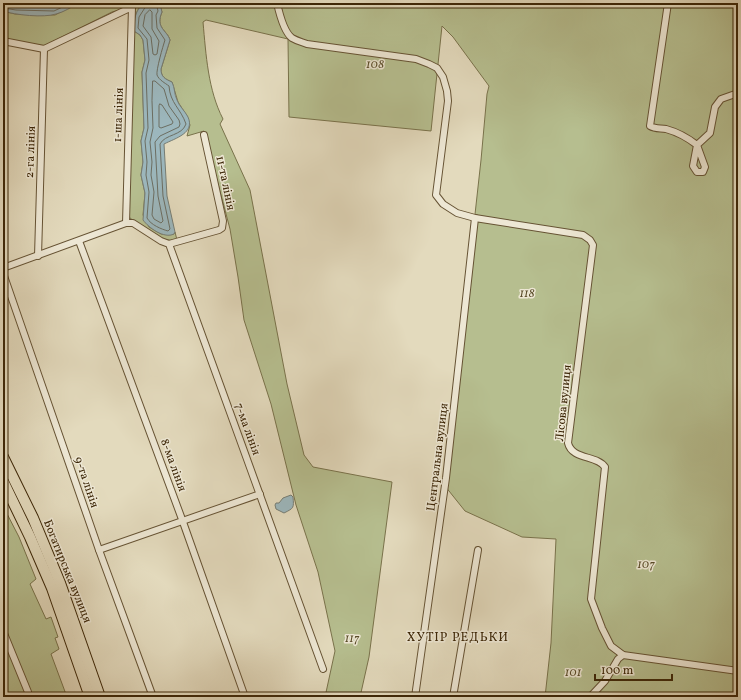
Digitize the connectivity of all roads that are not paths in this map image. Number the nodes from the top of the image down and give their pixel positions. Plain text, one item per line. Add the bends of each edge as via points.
1 (277, 3) edge
2 (668, 3) edge
3 (3, 41) edge
4 (44, 49) junction
5 (738, 93) edge
6 (204, 135) dead end
7 (475, 218) junction
8 (126, 223) junction
9 (79, 241) junction
10 (169, 244) junction
11 (38, 256) junction
12 (3, 268) edge
13 (3, 273) edge
14 (3, 457) edge
15 (3, 480) edge
16 (260, 494) junction
17 (183, 522) junction
18 (99, 550) junction
19 (478, 550) dead end
20 (3, 630) edge
21 (623, 655) junction
22 (322, 669) dead end
23 (738, 671) edge
24 (28, 694) edge
25 (90, 697) edge
26 (100, 697) edge
27 (153, 697) edge
28 (245, 697) edge
29 (415, 697) edge
30 (453, 697) edge
31 (590, 697) edge

1 - 7 street via 281,19 291,37 307,44 416,59 437,68 447,91 447,110 436,195 443,204 457,213
2 - 5 street via 650,126 673,131 697,145 710,132 715,107 721,99
3 - 4 street
4 - 8 street, 1-ша лінія via 132,7
4 - 11 street, 2-га лінія
6 - 10 street, 11-та лінія via 223,221 222,228
7 - 21 street, Лісова вулиця via 583,234 593,245 568,443 576,454 600,462 605,467 591,599 611,646
7 - 29 street, Центральна вулиця via 446,478
8 - 9 street
8 - 10 street via 133,223
9 - 11 street
9 - 17 street, 8-ма лінія
10 - 16 street, 7-ма лінія
11 - 12 street
13 - 18 street, 9-та лінія
14 - 26 main road, Богатирська вулиця via 60,583
15 - 25 main road, Богатирська вулиця via 52,588
16 - 17 street
16 - 22 street, 7-ма лінія
17 - 18 street
17 - 28 street, 8-ма лінія
18 - 27 street, 9-та лінія
19 - 30 street
20 - 24 street
21 - 23 street
21 - 31 street

